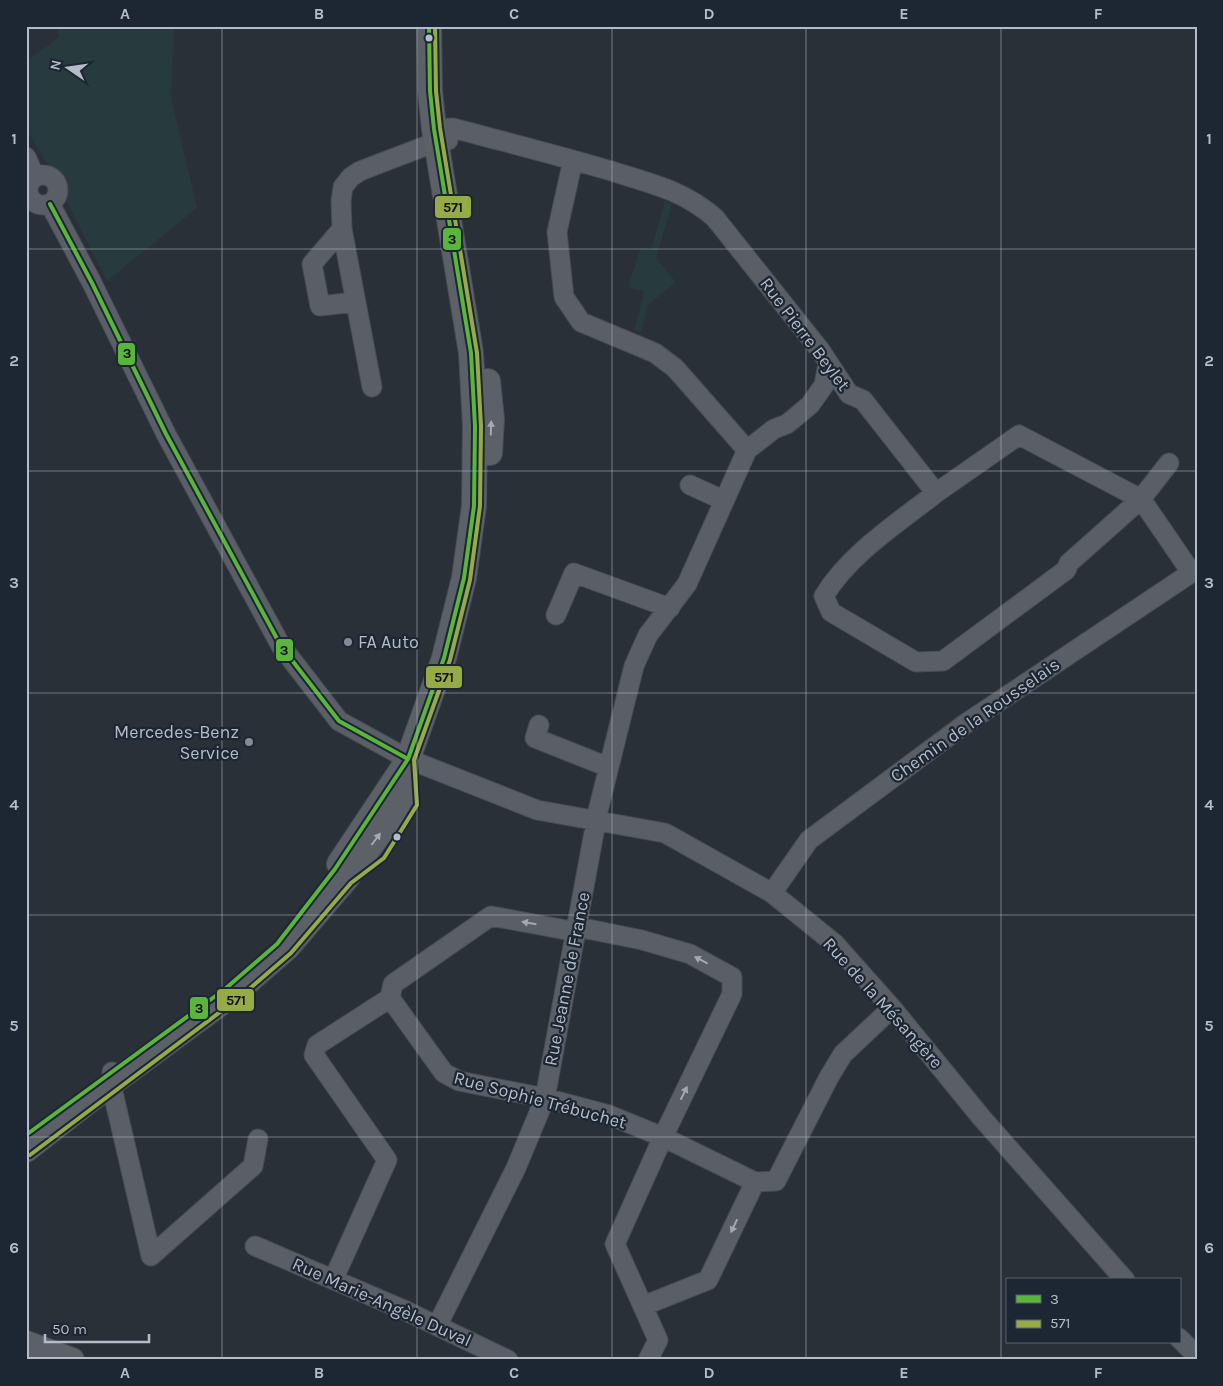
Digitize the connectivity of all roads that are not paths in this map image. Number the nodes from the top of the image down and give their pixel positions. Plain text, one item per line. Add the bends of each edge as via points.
1 (429, 26) edge
2 (442, 26) edge
3 (441, 135) junction
4 (26, 157) edge
5 (573, 160) junction
6 (35, 177) junction
7 (36, 203) edge
8 (342, 229) junction
9 (355, 302) junction
10 (828, 364) junction
11 (372, 387) dead end
12 (747, 450) junction
13 (1169, 463) dead end
14 (690, 485) dead end
15 (936, 493) junction
16 (723, 500) junction
17 (1141, 500) junction
18 (1194, 571) edge
19 (670, 608) junction
20 (556, 615) dead end
21 (539, 725) dead end
22 (408, 759) junction
23 (608, 767) junction
24 (597, 819) junction
25 (772, 893) junction
26 (577, 929) junction
27 (390, 998) junction
28 (892, 1008) junction
29 (111, 1077) junction
30 (545, 1098) junction
31 (26, 1135) edge
32 (663, 1137) junction
33 (258, 1139) dead end
34 (26, 1150) edge
35 (754, 1182) junction
36 (255, 1246) dead end
37 (334, 1278) junction
38 (1123, 1278) edge
39 (643, 1306) junction
40 (438, 1326) junction
41 (1180, 1339) edge
42 (26, 1343) edge
43 (1197, 1356) edge
44 (72, 1360) edge
45 (508, 1360) edge
46 (648, 1360) edge

1 - 3 main road via 430,91
2 - 3 main road
3 - 5 street, Rue Pierre Beylet via 453,128
3 - 8 street via 351,177 342,187
3 - 22 main road via 470,353 475,426 474,506 464,578 446,649
4 - 6 street
5 - 10 street, Rue Pierre Beylet via 672,190 697,202 715,218
5 - 12 street via 557,232 564,297 581,322 655,353 675,368
6 - 7 street via 28,189
6 - 7 street via 46,175 56,183 57,197
7 - 22 street, Rue de la Mésangère via 92,283 187,475 281,646 338,721
8 - 9 street
8 - 9 street via 312,264 320,306
9 - 11 street
10 - 12 street via 824,385 810,405
10 - 15 street, Rue Pierre Beylet via 849,394 863,400
12 - 16 street, Rue Jeanne de France
13 - 17 street
14 - 16 street
15 - 17 street via 1019,435
15 - 17 street via 886,531 842,572 824,596 831,612 916,662 943,660 1066,570
16 - 19 street, Rue Jeanne de France via 687,584
17 - 18 street
18 - 25 street, Chemin de la Rousselais via 965,724 809,840
19 - 20 street via 574,573
19 - 23 street, Rue Jeanne de France via 648,635 634,666
21 - 23 street via 535,738
22 - 24 street, Rue de la Mésangère via 537,810
22 - 29 main road via 324,885 277,944
23 - 24 street, Rue Jeanne de France
24 - 25 street, Rue de la Mésangère via 666,833
24 - 26 street, Rue Jeanne de France
25 - 28 street, Rue de la Mésangère via 835,944
26 -> 27 street via 491,916 393,984
26 - 30 street, Rue Jeanne de France
32 -> 26 street via 732,994 732,977 690,954 642,940
27 - 30 street, Rue Sophie Trébuchet via 450,1077 459,1082
27 - 37 street via 317,1045 314,1055 387,1160
28 - 35 street via 843,1054 776,1181
28 - 38 street, Rue de la Mésangère via 981,1117
29 - 31 main road
29 - 33 street via 151,1256 253,1166
29 - 34 main road
30 - 32 street, Rue Sophie Trébuchet via 609,1115
30 - 40 street, Rue Jeanne de France via 516,1168
32 - 35 street, Rue Sophie Trébuchet
32 - 39 street via 615,1244
35 -> 39 street via 708,1280
36 - 37 street, Rue Marie-Angèle Duval
37 - 40 street, Rue Marie-Angèle Duval
39 - 46 street via 658,1340
40 - 45 street, Rue Marie-Angèle Duval
41 - 43 street
42 - 44 main road

